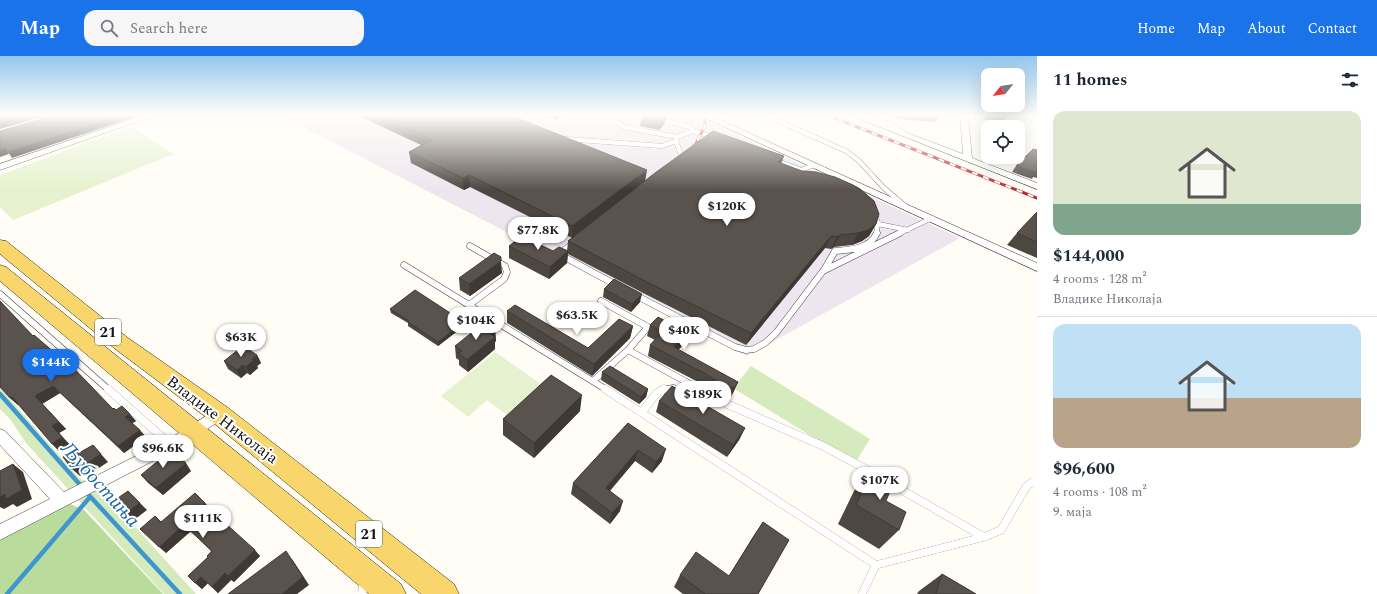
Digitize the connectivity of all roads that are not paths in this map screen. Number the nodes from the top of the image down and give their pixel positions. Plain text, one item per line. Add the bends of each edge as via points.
1 (79, 140) edge
2 (586, 140) edge
3 (674, 140) edge
4 (676, 140) edge
5 (759, 140) edge
6 (824, 140) edge
7 (919, 140) edge
8 (966, 140) edge
9 (688, 153) edge
10 (766, 157) edge
11 (682, 158) junction
12 (968, 159) junction
13 (676, 163) edge
14 (814, 165) junction
15 (0, 167) edge
16 (1037, 186) edge
17 (904, 205) junction
18 (868, 206) edge
19 (932, 218) junction
20 (878, 224) junction
21 (908, 230) junction
22 (578, 240) edge
23 (0, 245) edge
24 (470, 246) dead end
25 (404, 265) dead end
26 (1037, 267) edge
27 (0, 271) edge
28 (823, 271) junction
29 (622, 288) edge
30 (629, 292) edge
31 (0, 294) edge
32 (601, 301) dead end
33 (469, 305) junction
34 (628, 350) junction
35 (593, 381) junction
36 (720, 401) junction
37 (642, 412) junction
38 (219, 414) junction
39 (193, 432) junction
40 (0, 435) edge
41 (171, 445) junction
42 (1037, 482) edge
43 (61, 500) junction
44 (0, 532) edge
45 (984, 537) junction
46 (876, 565) junction
47 (362, 583) edge
48 (391, 594) edge
49 (444, 594) edge
50 (862, 594) edge

1 - 15 street
2 - 3 lane via 662,146
4 - 11 lane
5 - 14 street
6 - 17 lane via 859,161
7 - 12 street
8 - 12 street
9 - 11 lane
10 - 14 lane via 802,172
11 - 13 lane
12 - 16 street
14 - 17 street
17 - 19 street
18 - 20 lane via 878,219
19 - 21 lane
19 - 26 street
20 - 21 lane
20 - 28 lane via 876,236 869,243 860,248 835,251
21 - 28 lane
22 - 29 lane via 559,254
23 - 38 main road, Владике Николаја / 21 via 121,343
24 - 33 lane via 504,266 507,272 504,280
25 - 33 lane
27 - 39 main road, Владике Николаја / 21
28 - 30 lane via 776,333 765,343 746,350 734,347
31 - 41 lane
32 - 34 lane via 648,327
33 - 35 lane
34 - 35 lane
34 - 36 lane
35 - 37 lane
36 - 37 lane via 673,388 664,389 656,394
36 - 45 lane via 855,463
37 - 46 lane
38 - 39 street
38 - 49 main road, Владике Николаја / 21
39 - 41 street
39 - 47 main road, Владике Николаја / 21
40 - 43 street
41 - 43 street
42 - 45 lane via 1032,482 1026,487 1001,530
43 - 44 street
45 - 46 lane
46 - 50 lane
47 - 48 main road, Владике Николаја / 21

